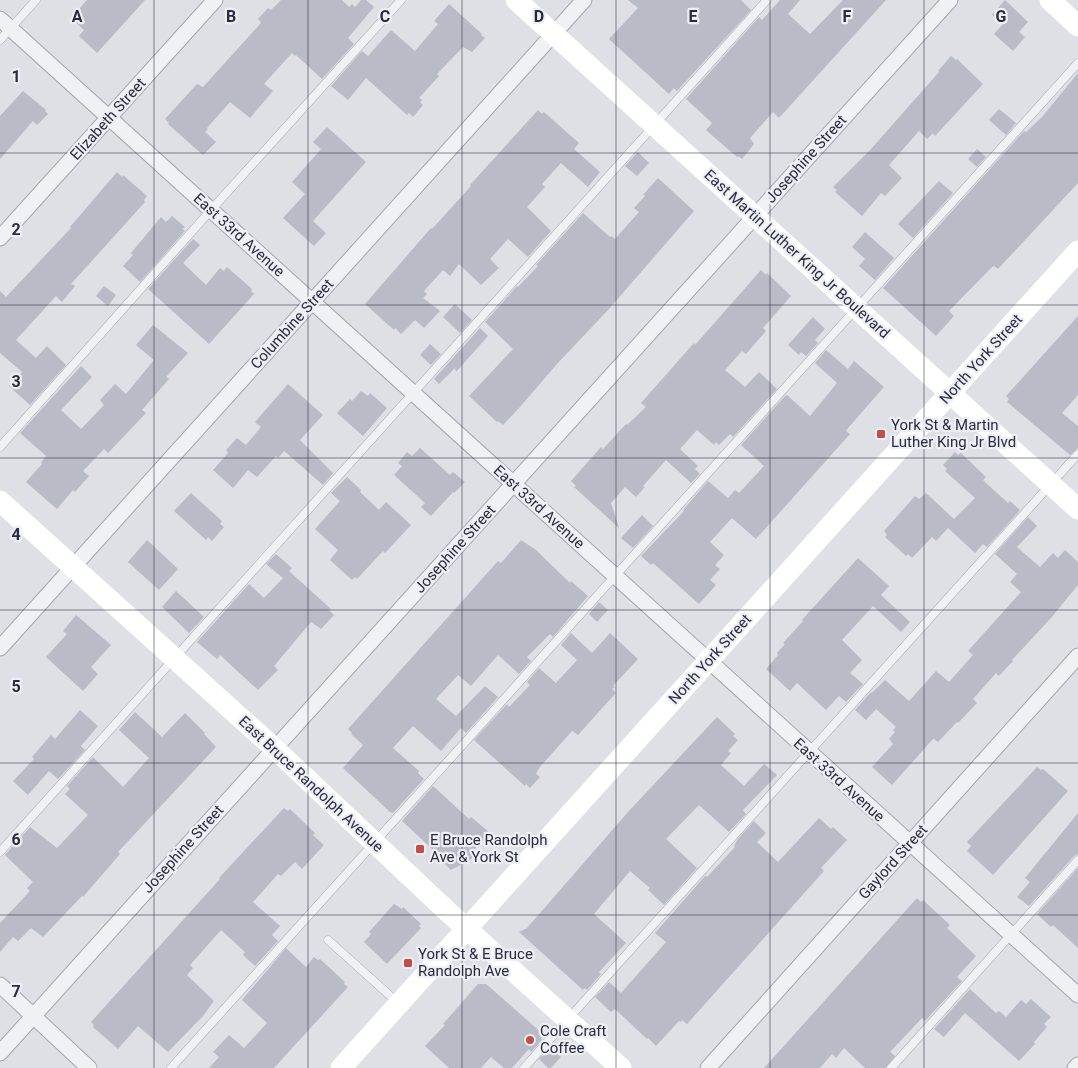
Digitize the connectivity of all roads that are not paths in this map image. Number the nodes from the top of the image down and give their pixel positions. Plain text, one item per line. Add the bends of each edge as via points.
1 (36, 0) edge
2 (215, 0) edge
3 (402, 0) edge
4 (516, 0) edge
5 (584, 0) edge
6 (767, 0) edge
7 (950, 0) edge
8 (1050, 0) edge
9 (5, 24) edge
10 (1078, 26) edge
11 (553, 34) junction
12 (0, 40) edge
13 (1078, 63) edge
14 (109, 117) junction
15 (655, 126) junction
16 (211, 210) junction
17 (755, 216) junction
18 (0, 238) edge
19 (1078, 251) edge
20 (313, 301) junction
21 (857, 308) junction
22 (414, 393) junction
23 (950, 393) junction
24 (0, 446) edge
25 (1078, 454) edge
26 (514, 483) junction
27 (1051, 484) junction
28 (0, 500) edge
29 (1078, 509) edge
30 (73, 567) junction
31 (615, 576) junction
32 (0, 648) edge
33 (1078, 656) edge
34 (175, 658) junction
35 (708, 661) junction
36 (274, 748) junction
37 (808, 752) junction
38 (375, 842) junction
39 (909, 843) junction
40 (0, 852) edge
41 (1078, 860) edge
42 (467, 928) junction
43 (1011, 935) junction
44 (328, 940) dead end
45 (0, 985) edge
46 (1078, 995) edge
47 (399, 1004) junction
48 (33, 1016) junction
49 (568, 1020) junction
50 (0, 1052) edge
51 (1078, 1065) edge
52 (89, 1068) edge
53 (171, 1068) edge
54 (341, 1068) edge
55 (524, 1068) edge
56 (622, 1068) edge
57 (708, 1068) edge
58 (891, 1068) edge
59 (1075, 1068) edge

1 - 9 lane
2 - 14 street, Elizabeth Street
3 - 16 lane
4 - 11 main road, East Martin Luther King Jr Boulevard
5 - 11 street, Columbine Street
6 - 15 lane
7 - 17 street, Josephine Street
8 - 10 main road
9 - 12 lane
9 - 14 street, East 33rd Avenue
11 - 15 main road, East Martin Luther King Jr Boulevard
11 - 20 street, Columbine Street
13 - 21 lane
14 - 16 street, East 33rd Avenue
14 - 18 street, Elizabeth Street
15 - 17 main road, East Martin Luther King Jr Boulevard
15 - 22 lane
16 - 20 street, East 33rd Avenue
16 - 24 lane
17 - 21 main road, East Martin Luther King Jr Boulevard
17 - 26 street, Josephine Street
19 - 23 main road, North York Street
20 - 22 street, East 33rd Avenue
20 - 30 street, Columbine Street
21 - 23 main road, East Martin Luther King Jr Boulevard
21 - 31 lane
22 - 26 street, East 33rd Avenue
22 - 34 lane
23 - 27 main road, East Martin Luther King Jr Boulevard
23 - 35 main road, North York Street
25 - 27 lane
26 - 31 street, East 33rd Avenue
26 - 36 street, Josephine Street
27 - 29 main road, East Martin Luther King Jr Boulevard
27 - 37 lane
28 - 30 main road, East Bruce Randolph Avenue
30 - 32 street, Columbine Street
30 - 34 main road, East Bruce Randolph Avenue
31 - 35 street, East 33rd Avenue
31 - 38 lane
33 - 39 street, Gaylord Street
34 - 36 main road, East Bruce Randolph Avenue
34 - 40 lane
35 - 37 street, East 33rd Avenue
35 - 42 main road, North York Street
36 - 38 main road, East Bruce Randolph Avenue
36 - 48 street, Josephine Street
37 - 39 street, East 33rd Avenue
37 - 49 lane
38 - 42 main road, East Bruce Randolph Avenue
38 - 53 lane
39 - 43 street, East 33rd Avenue
39 - 57 street, Gaylord Street
41 - 43 lane
42 - 47 main road, North York Street
42 - 49 main road, East Bruce Randolph Avenue
43 - 46 street, East 33rd Avenue
43 - 58 lane
44 - 47 lane
45 - 48 street
47 - 54 main road, North York Street
48 - 50 street, Josephine Street
48 - 52 street
49 - 55 lane
49 - 56 main road, East Bruce Randolph Avenue
51 - 59 street

